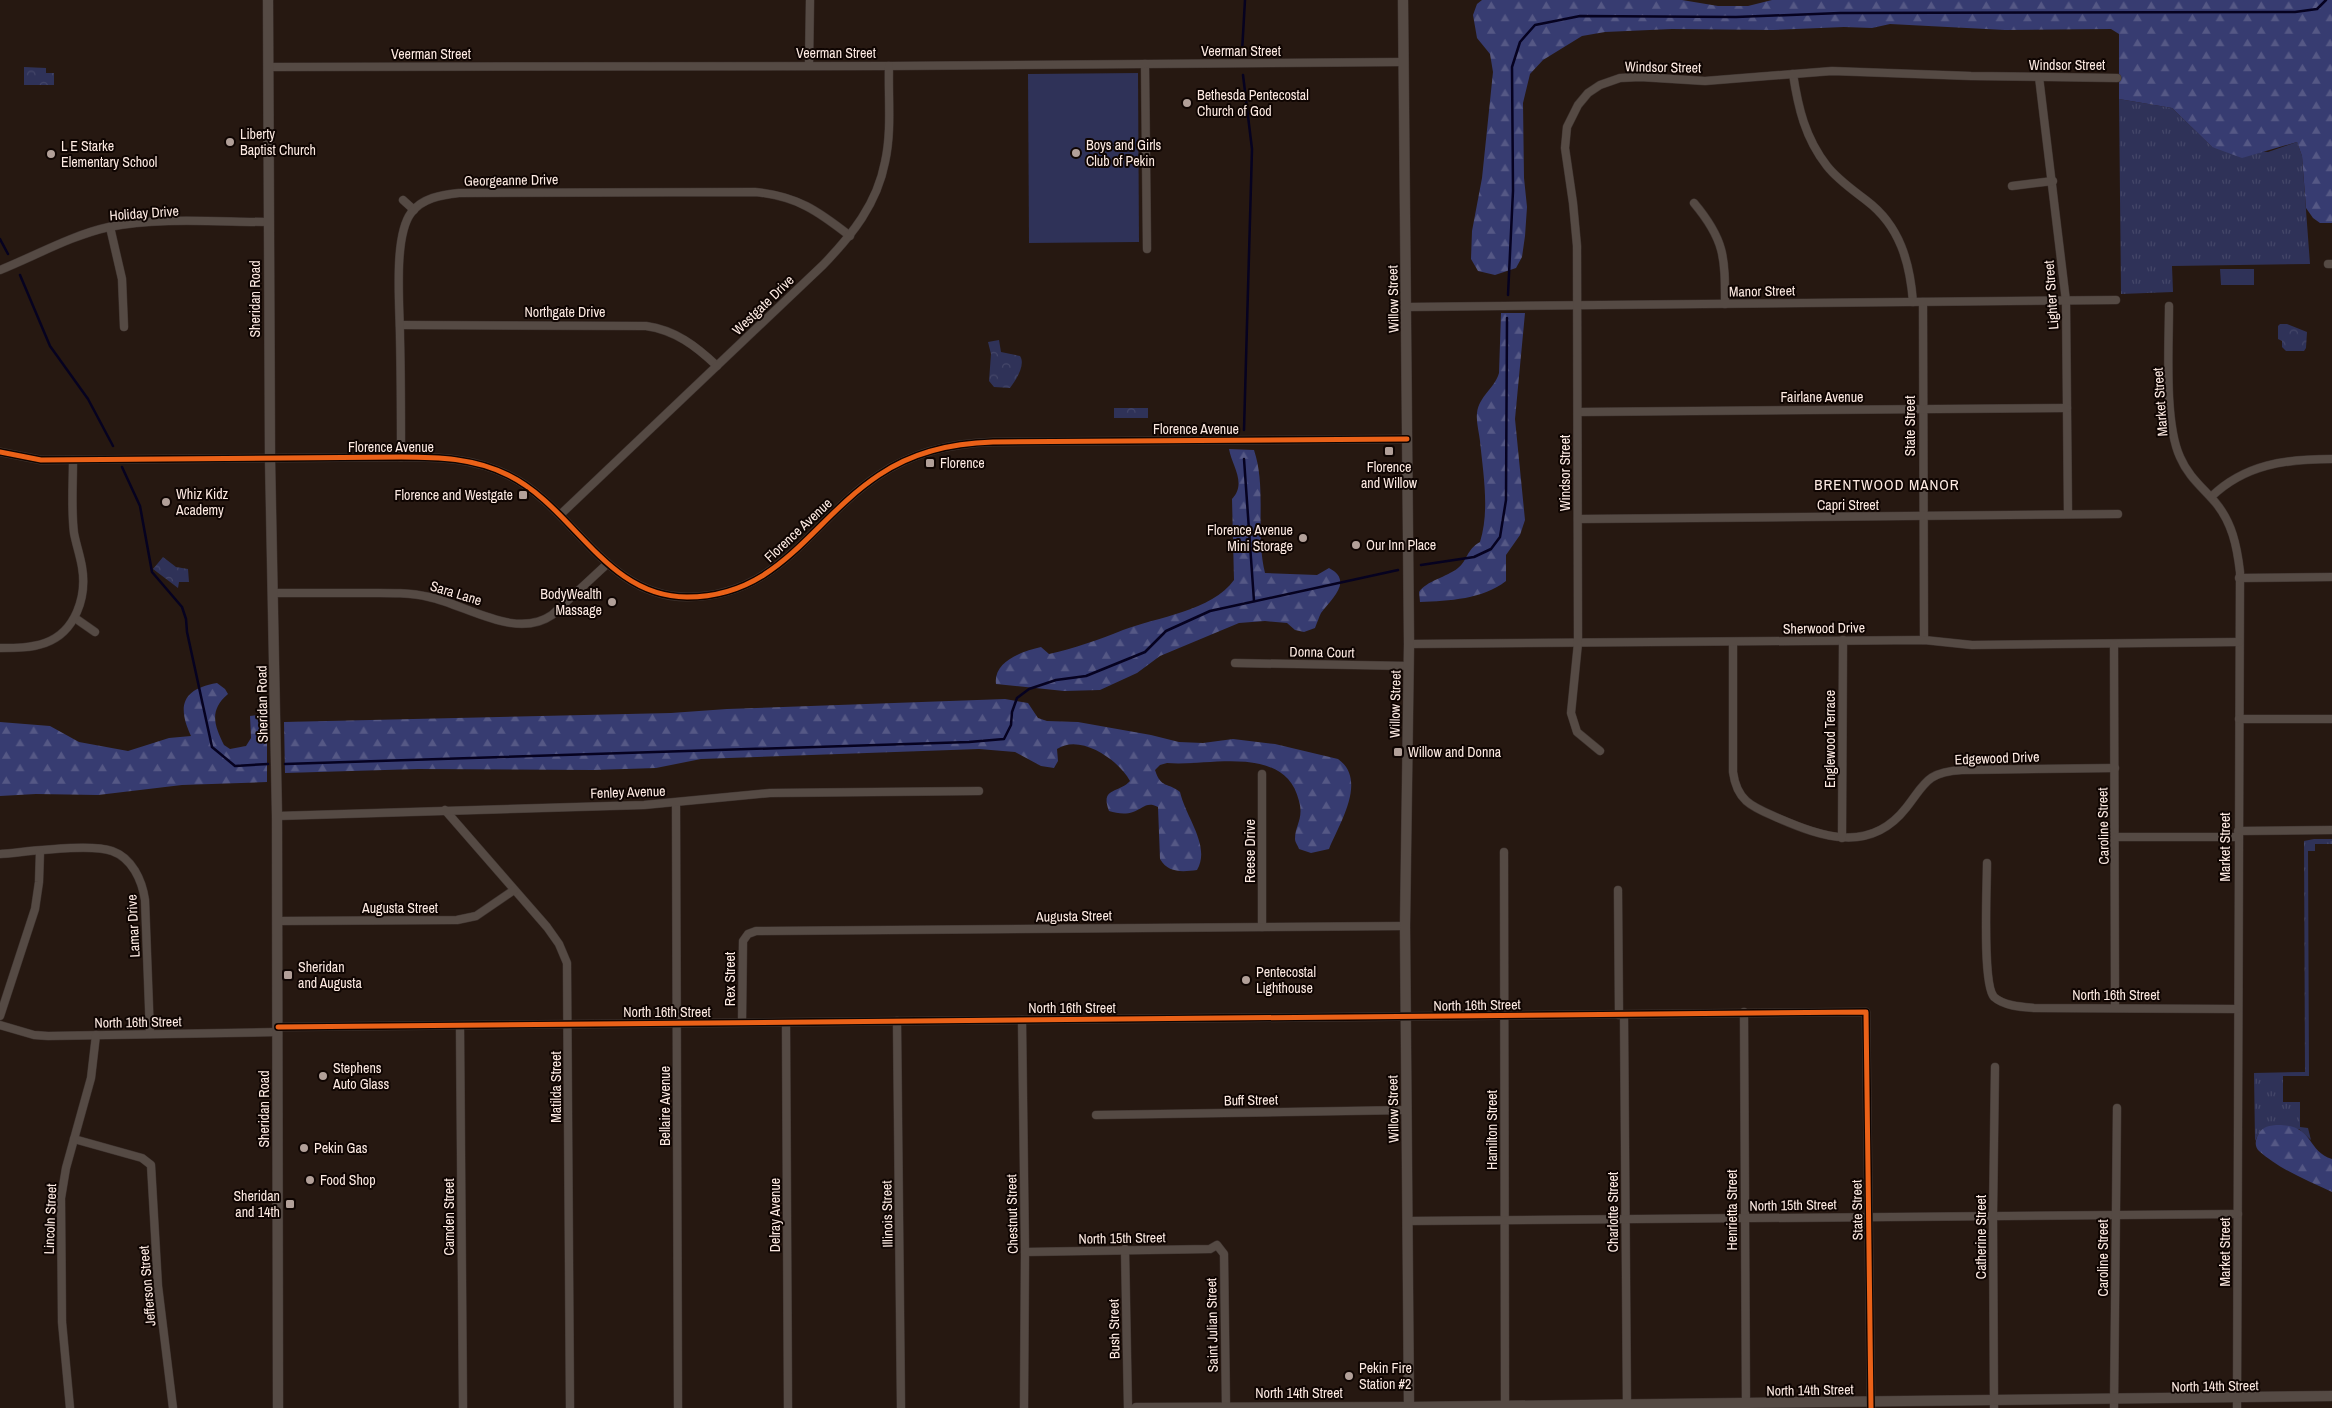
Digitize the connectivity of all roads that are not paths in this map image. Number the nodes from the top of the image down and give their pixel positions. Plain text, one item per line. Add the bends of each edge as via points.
1 (268, 0) edge
2 (810, 0) edge
3 (1403, 0) edge
4 (1403, 62) junction
5 (1145, 64) junction
6 (809, 65) junction
7 (888, 66) junction
8 (269, 67) junction
9 (1793, 74) junction
10 (2039, 77) junction
11 (2116, 78) dead end
12 (2053, 180) junction
13 (2012, 186) dead end
14 (403, 200) dead end
15 (1694, 203) dead end
16 (414, 210) junction
17 (269, 222) junction
18 (110, 227) junction
19 (850, 236) junction
20 (1147, 249) dead end
21 (0, 270) edge
22 (2066, 300) junction
23 (2116, 300) dead end
24 (1913, 302) junction
25 (1923, 302) junction
26 (1725, 304) junction
27 (1577, 306) junction
28 (2169, 306) dead end
29 (1407, 307) junction
30 (400, 326) junction
31 (124, 327) dead end
32 (717, 366) junction
33 (2067, 408) junction
34 (1923, 409) junction
35 (1578, 412) junction
36 (1407, 439) junction
37 (0, 452) edge
38 (401, 457) junction
39 (270, 458) junction
40 (2332, 459) edge
41 (73, 460) junction
42 (2211, 497) junction
43 (560, 514) junction
44 (2068, 514) junction
45 (2118, 514) dead end
46 (1923, 517) junction
47 (1578, 519) junction
48 (607, 564) junction
49 (2332, 577) edge
50 (2239, 578) junction
51 (273, 593) junction
52 (74, 618) junction
53 (95, 632) dead end
54 (1844, 640) junction
55 (1924, 640) junction
56 (1733, 642) junction
57 (2239, 642) junction
58 (1578, 643) junction
59 (1409, 644) junction
60 (2114, 644) junction
61 (0, 648) edge
62 (1235, 664) dead end
63 (1409, 666) junction
64 (2239, 719) junction
65 (2332, 719) edge
66 (1600, 751) dead end
67 (2115, 768) junction
68 (1262, 774) dead end
69 (979, 791) dead end
70 (676, 803) junction
71 (445, 810) junction
72 (277, 816) junction
73 (2332, 830) edge
74 (2238, 834) junction
75 (2116, 837) junction
76 (1842, 838) junction
77 (40, 851) junction
78 (1504, 852) dead end
79 (0, 854) edge
80 (1987, 863) dead end
81 (514, 890) junction
82 (1618, 890) dead end
83 (278, 921) junction
84 (1405, 926) junction
85 (1262, 927) junction
86 (744, 937) joint
87 (2116, 1008) junction
88 (2237, 1009) junction
89 (1744, 1012) junction
90 (1866, 1012) joint
91 (1621, 1015) junction
92 (0, 1016) edge
93 (1504, 1016) junction
94 (1406, 1017) junction
95 (1022, 1020) junction
96 (897, 1021) junction
97 (742, 1022) junction
98 (677, 1023) junction
99 (786, 1023) junction
100 (0, 1024) edge
101 (569, 1024) junction
102 (460, 1026) junction
103 (278, 1029) junction
104 (150, 1034) junction
105 (96, 1035) junction
106 (1995, 1067) dead end
107 (2117, 1108) dead end
108 (1407, 1110) junction
109 (1096, 1115) dead end
110 (74, 1139) junction
111 (2238, 1214) junction
112 (2115, 1215) junction
113 (1993, 1216) junction
114 (1869, 1217) junction
115 (1745, 1218) junction
116 (1625, 1219) junction
117 (1505, 1220) junction
118 (1408, 1221) junction
119 (1217, 1245) joint
120 (1125, 1249) junction
121 (1025, 1252) junction
122 (2332, 1396) edge
123 (2237, 1397) junction
124 (1871, 1404) edge
125 (1994, 1404) edge
126 (2114, 1404) edge
127 (1746, 1405) edge
128 (1505, 1406) edge
129 (1627, 1406) edge
130 (1226, 1407) edge
131 (70, 1408) edge
132 (173, 1408) edge
133 (278, 1408) edge
134 (462, 1408) edge
135 (570, 1408) edge
136 (678, 1408) edge
137 (788, 1408) edge
138 (901, 1408) edge
139 (1024, 1408) edge
140 (1128, 1408) edge
141 (1136, 1408) edge
142 (1200, 1408) edge
143 (1409, 1408) edge
144 (2237, 1408) edge

1 - 8 main road, Sheridan Road
2 - 6 street
3 - 4 main road, Willow Street
4 - 5 street, Veerman Street
4 - 29 main road, Willow Street
5 - 7 street, Veerman Street
5 - 20 street
6 - 7 street, Veerman Street
6 - 8 street, Veerman Street
7 - 19 street, Westgate Drive via 885,162 871,203
8 - 17 main road, Sheridan Road
9 - 10 street, Windsor Street via 1832,71
9 - 24 street via 1803,124 1822,160 1847,186 1876,208 1898,236 1908,263
9 - 27 street, Windsor Street via 1705,81 1627,77 1600,85 1582,99 1570,119 1565,142 1576,224
10 - 11 street, Windsor Street
10 - 12 street, Lighter Street
12 - 13 street
12 - 22 street, Lighter Street
14 - 16 street
15 - 26 street via 1718,236 1724,262
16 - 19 street, Georgeanne Drive via 432,198 459,193 756,192 798,200
16 - 30 street via 402,240
17 - 18 street, Holiday Drive via 145,223
17 - 39 main road, Sheridan Road
18 - 21 street, Holiday Drive
18 - 31 street via 122,279
19 - 32 street, Westgate Drive
22 - 23 street, Manor Street
22 - 25 street, Manor Street
22 - 33 street, Lighter Street
24 - 25 street, Manor Street
24 - 26 street, Manor Street
25 - 34 street, State Street
26 - 27 street, Manor Street
27 - 29 street, Manor Street
27 - 35 street, Windsor Street
28 - 42 street, Market Street via 2170,400 2174,436 2193,480
29 - 36 main road, Willow Street
30 - 32 street, Northgate Drive via 646,326 671,332
30 - 38 street
32 - 43 street, Westgate Drive
33 - 34 street, Fairlane Avenue
33 - 44 street, Lighter Street
34 - 35 street, Fairlane Avenue
34 - 46 street, State Street
35 - 47 street, Windsor Street
36 - 48 street, Florence Avenue via 993,442 951,446 910,458 878,475 776,568 736,590 710,596 667,595 632,582
36 - 59 main road, Willow Street
37 - 41 street, Florence Avenue via 33,459
38 - 39 street, Florence Avenue
38 - 43 street, Florence Avenue via 455,459 488,466 527,486
39 - 41 street, Florence Avenue
39 - 51 main road, Sheridan Road
40 - 42 street via 2291,460 2259,467 2227,482
41 - 52 street via 74,531 84,584
42 - 50 street, Market Street via 2224,515 2234,538
43 - 48 street, Florence Avenue
44 - 45 street, Capri Street
44 - 46 street, Capri Street
46 - 47 street, Capri Street
46 - 55 street, State Street
47 - 58 street, Windsor Street
48 - 51 street, Sara Lane via 552,615 542,622 526,625 416,594
49 - 50 street
50 - 57 street, Market Street
51 - 72 main road, Sheridan Road
52 - 53 street
52 - 61 street via 64,632 47,642
54 - 55 street, Sherwood Drive
54 - 56 street, Sherwood Drive
54 - 76 street, Englewood Terrace
55 - 60 street, Sherwood Drive via 1972,645
56 - 58 street, Sherwood Drive
56 - 76 street, Edgewood Drive via 1733,772 1739,792 1750,805 1791,824 1821,835
57 - 60 street, Sherwood Drive
57 - 64 street, Market Street
58 - 59 street, Sherwood Drive
58 - 66 street, Windsor Street via 1571,718 1577,732
59 - 63 main road, Willow Street
60 - 67 street, Caroline Street
62 - 63 street, Donna Court
63 - 84 main road, Willow Street
64 - 65 street
64 - 74 street, Market Street
67 - 75 street, Caroline Street
67 - 76 street, Edgewood Drive via 1942,772 1921,785 1891,823 1869,835
68 - 85 street, Reese Drive
69 - 70 street, Fenley Avenue via 762,793
70 - 71 street, Fenley Avenue
70 - 98 street, Bellaire Avenue
71 - 72 street, Fenley Avenue
71 - 81 street, Matilda Street
72 - 83 main road, Sheridan Road
73 - 74 street
74 - 75 street
74 - 88 street, Market Street
75 - 87 street, Caroline Street
77 - 79 street, Lamar Drive
77 - 92 street via 35,909
77 - 104 street, Lamar Drive via 108,850 124,858 139,876 145,900
78 - 93 street, Hamilton Street
80 - 87 street, North 16th Street via 1987,968 1990,990 1996,998 2034,1008
81 - 83 street, Augusta Street via 482,912 457,920
81 - 101 street, Matilda Street via 563,951 569,975
82 - 91 street, Charlotte Street
83 - 103 main road, Sheridan Road
84 - 85 street, Augusta Street
84 - 94 main road, Willow Street
85 - 86 street, Augusta Street via 756,932
86 - 97 street, Rex Street
87 - 88 street, North 16th Street
88 - 111 street, Market Street
89 - 90 street, North 16th Street
89 - 91 street, North 16th Street
89 - 115 street, Henrietta Street
90 - 114 street, State Street
91 - 93 street, North 16th Street
91 - 116 street, Charlotte Street
93 - 94 street, North 16th Street
93 - 117 street, Hamilton Street
94 - 95 street, North 16th Street
94 - 108 main road, Willow Street
95 - 96 street, North 16th Street
95 - 121 street, Chestnut Street
96 - 99 street, North 16th Street
96 - 138 street, Illinois Street
97 - 98 street, North 16th Street
97 - 99 street, North 16th Street
98 - 101 street, North 16th Street
98 - 136 street, Bellaire Avenue
99 - 137 street, Delray Avenue
100 - 105 street, North 16th Street via 34,1035
101 - 102 street, North 16th Street
101 - 135 street, Matilda Street
102 - 103 street, North 16th Street
102 - 134 street, Camden Street
103 - 104 street, North 16th Street
103 - 133 main road, Sheridan Road
104 - 105 street, North 16th Street
105 - 110 street, Lincoln Street via 91,1078
106 - 113 street, Catherine Street
107 - 112 street, Caroline Street
108 - 109 street, Buff Street
108 - 118 main road, Willow Street
110 - 131 street, Lincoln Street via 60,1198 62,1322
110 - 132 street, Jefferson Street via 149,1161 152,1169 158,1286
111 - 112 street, North 15th Street
111 - 123 street, Market Street
112 - 113 street, North 15th Street
112 - 126 street, Caroline Street
113 - 114 street, North 15th Street
113 - 125 street, Catherine Street
114 - 115 street, North 15th Street
114 - 124 street, State Street
115 - 116 street, North 15th Street
115 - 127 street, Henrietta Street
116 - 117 street, North 15th Street
116 - 129 street, Charlotte Street
117 - 118 street, North 15th Street
117 - 128 street, Hamilton Street
118 - 143 main road, Willow Street
119 - 120 street, North 15th Street via 1210,1249
119 - 130 street, Saint Julian Street via 1224,1254
120 - 121 street, North 15th Street
120 - 140 street, Bush Street
121 - 139 street, Chestnut Street
122 - 123 main road, North 14th Street
123 - 126 main road, North 14th Street
123 - 144 street, Market Street
124 - 125 main road, North 14th Street
124 - 127 main road, North 14th Street
125 - 126 main road, North 14th Street
127 - 129 main road, North 14th Street
128 - 129 main road, North 14th Street
128 - 143 main road, North 14th Street
130 - 142 main road, North 14th Street
130 - 143 main road, North 14th Street
141 - 142 main road, North 14th Street

